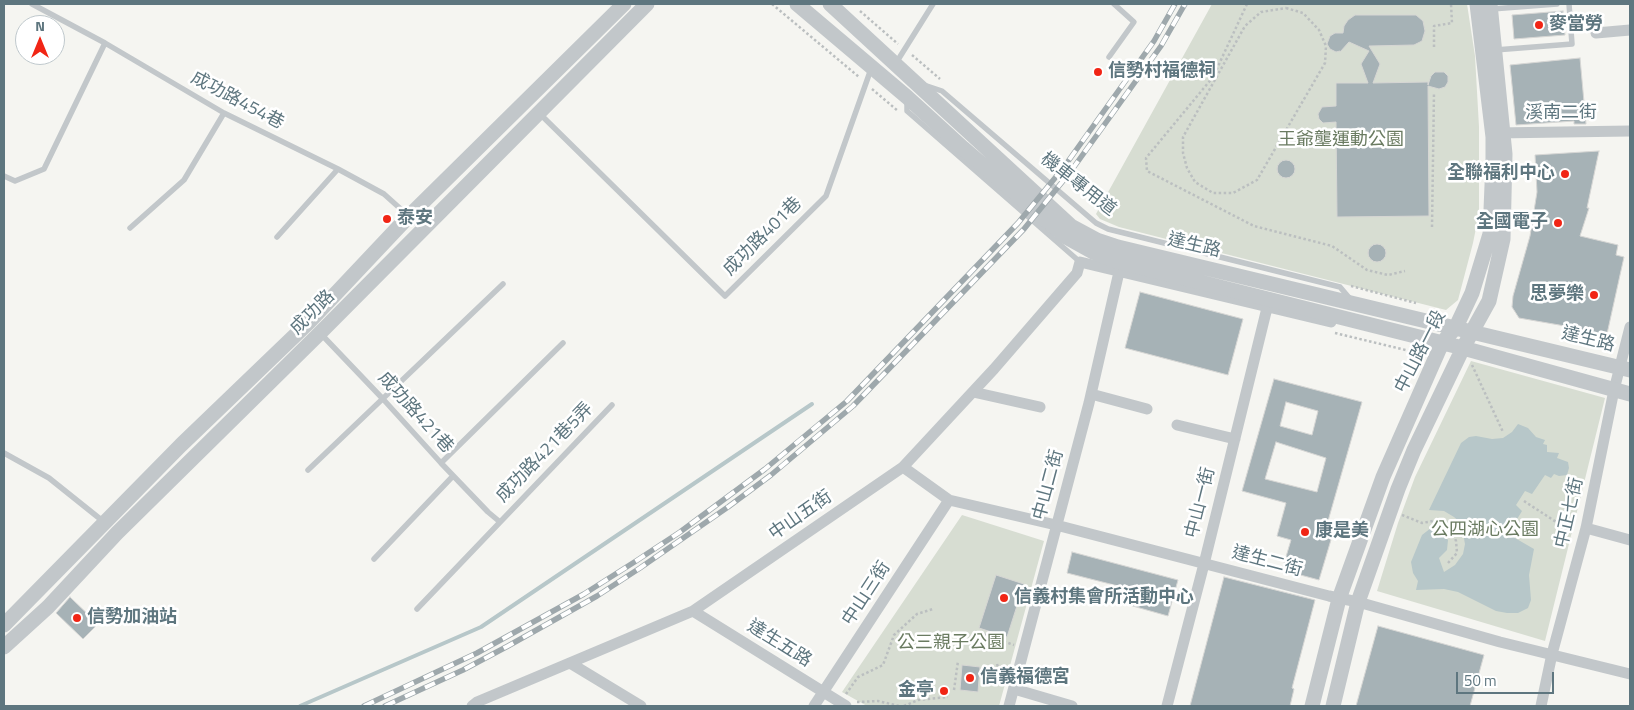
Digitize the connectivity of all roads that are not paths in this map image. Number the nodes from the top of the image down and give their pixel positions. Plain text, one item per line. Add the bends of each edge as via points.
1 (32, 4) edge
2 (624, 4) edge
3 (647, 4) edge
4 (798, 4) edge
5 (933, 4) edge
6 (1114, 4) edge
7 (1557, 4) edge
8 (1569, 4) edge
9 (1486, 5) edge
10 (838, 6) edge
11 (1630, 30) edge
12 (1596, 32) dead end
13 (105, 43) junction
14 (1495, 50) junction
15 (1109, 57) dead end
16 (896, 63) junction
17 (872, 67) junction
18 (546, 82) junction
19 (557, 93) junction
20 (907, 97) junction
21 (224, 113) junction
22 (539, 113) junction
23 (1630, 131) edge
24 (1498, 133) junction
25 (338, 169) junction
26 (4, 176) edge
27 (408, 217) junction
28 (130, 228) dead end
29 (423, 229) junction
30 (277, 237) dead end
31 (1080, 262) junction
32 (1119, 272) junction
33 (503, 284) dead end
34 (1267, 308) junction
35 (1350, 319) junction
36 (315, 327) junction
37 (1456, 327) junction
38 (1630, 327) edge
39 (1472, 331) junction
40 (563, 343) dead end
41 (1442, 343) junction
42 (1466, 353) junction
43 (1625, 368) edge
44 (1614, 390) junction
45 (972, 392) junction
46 (1091, 394) junction
47 (1630, 394) edge
48 (383, 399) junction
49 (612, 405) dead end
50 (1040, 407) dead end
51 (1146, 409) dead end
52 (1177, 425) dead end
53 (1235, 439) junction
54 (4, 453) edge
55 (440, 463) junction
56 (903, 467) junction
57 (308, 470) dead end
58 (453, 476) junction
59 (949, 500) junction
60 (500, 522) junction
61 (105, 524) junction
62 (1056, 525) junction
63 (117, 533) junction
64 (1584, 534) junction
65 (1630, 540) edge
66 (374, 559) dead end
67 (1204, 564) junction
68 (1339, 598) junction
69 (1358, 602) junction
70 (417, 609) dead end
71 (693, 611) junction
72 (4, 625) edge
73 (4, 647) edge
74 (1552, 654) junction
75 (570, 663) junction
76 (1630, 674) edge
77 (1014, 689) junction
78 (824, 694) junction
79 (849, 701) edge
80 (472, 706) edge
81 (641, 706) edge
82 (814, 706) edge
83 (1010, 706) edge
84 (1072, 706) edge
85 (1167, 706) edge
86 (1312, 706) edge
87 (1333, 706) edge
88 (1541, 706) edge

1 - 13 lane, 成功路454巷
2 - 18 street, 成功路
3 - 19 street, 成功路
4 - 17 street, 達生路
5 - 16 lane
6 - 15 lane via 1134,22
7 - 9 lane
8 - 14 lane via 1572,44
9 - 14 street, 中山路一段
9 - 24 street, 中山路一段
10 - 16 street, 達生路
11 - 12 street
13 - 21 lane, 成功路454巷
13 - 26 lane via 44,169 15,181
14 - 24 street, 中山路一段
16 - 37 street, 達生路 via 1071,226 1097,240
17 - 20 street, 達生路
17 - 22 lane, 成功路401巷 via 826,196 725,296
18 - 19 street
18 - 27 street, 成功路
19 - 22 street, 成功路
20 - 31 lane via 907,111
20 - 35 street, 達生路 via 1066,237 1092,252 1116,261
21 - 25 lane, 成功路454巷
21 - 28 lane via 184,180
22 - 29 street, 成功路
23 - 24 street, 溪南二街
24 - 37 street, 中山路一段 via 1490,234 1472,293
24 - 39 street, 中山路一段 via 1505,154 1503,239 1489,301
25 - 27 lane, 成功路454巷 via 384,194
25 - 30 lane
27 - 29 lane, 成功路454巷
27 - 36 street, 成功路
29 - 36 street, 成功路
31 - 32 street, 達生路
31 - 45 street, 中山五街 via 1077,273
32 - 34 street, 達生路
32 - 46 street, 中山二街
33 - 48 lane
34 - 35 street, 達生路 via 1336,324
34 - 53 street, 中山一街
35 - 41 street, 達生路
36 - 48 lane, 成功路421巷
36 - 61 street, 成功路 via 181,446
36 - 63 street, 成功路
37 - 39 street, 達生路
37 - 41 street, 中山路一段
38 - 43 street, 中正七街
39 - 42 street, 中山路一段
39 - 43 street, 達生路
40 - 55 lane
41 - 42 street, 達生路
41 - 68 street, 中山路一段 via 1383,477
42 - 44 street, 達生路
42 - 69 street, 中山路一段 via 1414,450
43 - 44 street, 中正七街
44 - 47 street, 達生路
44 - 64 street, 中正七街
45 - 50 street
45 - 56 street, 中山五街
46 - 51 street
46 - 62 street, 中山二街
48 - 55 lane, 成功路421巷
48 - 57 lane
49 - 60 lane, 成功路421巷5弄
52 - 53 street
53 - 67 street, 中山一街
54 - 61 lane via 49,478
55 - 58 lane, 成功路421巷
56 - 59 street, 達生二街
56 - 71 street, 中山五街
58 - 60 lane, 成功路421巷
58 - 66 lane
59 - 62 street, 達生二街
59 - 78 street, 中山三街
60 - 70 lane, 成功路421巷5弄
61 - 63 lane
61 - 72 street, 成功路
62 - 67 street, 達生二街
62 - 77 street, 中山二街
63 - 73 street, 成功路
64 - 65 street
64 - 74 street, 中正七街
67 - 68 street, 達生二街
67 - 85 street, 中山一街
68 - 69 street, 達生二街
68 - 86 street, 中山路一段
69 - 74 street, 達生二街
69 - 87 street, 中山路一段
71 - 75 street, 中山五街
71 - 78 street, 達生五路
74 - 76 street, 達生二街
74 - 88 street, 中正七街
75 - 80 street, 中山五街
75 - 81 street
77 - 83 street, 中山二街
77 - 84 street
78 - 79 street, 達生五路
78 - 82 street, 中山三街

